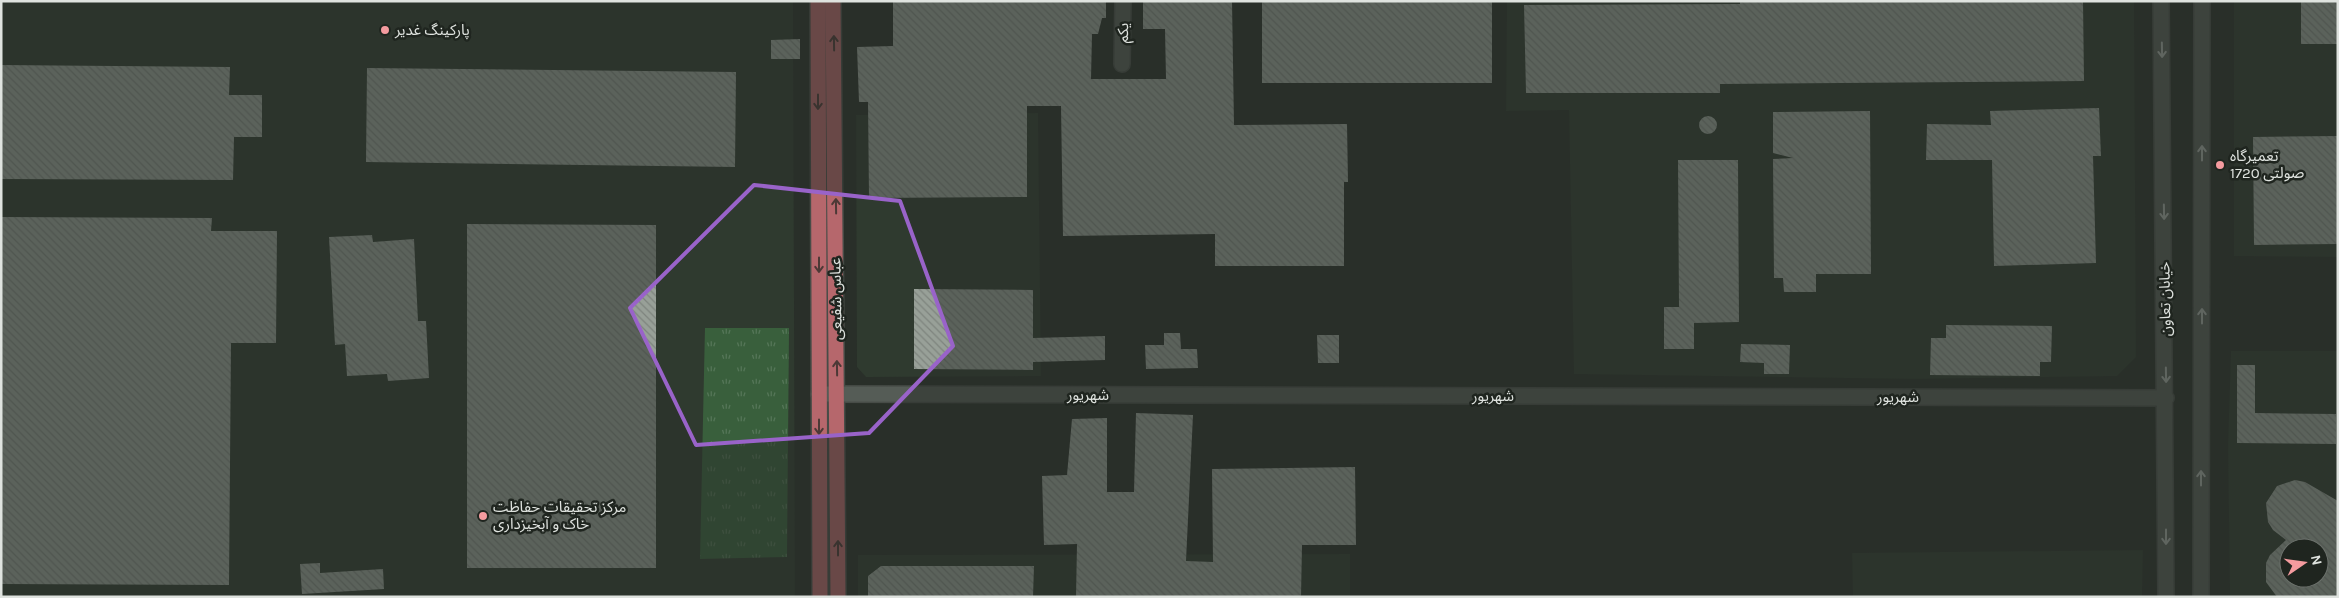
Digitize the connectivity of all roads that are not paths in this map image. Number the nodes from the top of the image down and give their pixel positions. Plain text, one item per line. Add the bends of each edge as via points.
1 (818, 1) edge
2 (833, 1) edge
3 (1123, 1) edge
4 (2161, 1) edge
5 (2202, 1) edge
6 (1122, 64) dead end
7 (819, 394) junction
8 (838, 394) junction
9 (2166, 398) junction
10 (820, 597) edge
11 (838, 597) edge
12 (2166, 597) edge
13 (2201, 597) edge

1 -> 7 main road, عباس شفیعی
8 -> 2 main road, عباس شفیعی
3 - 6 street, یکم
4 -> 9 street, خیابان تعاون
13 -> 5 street
7 - 8 street, شهریور
7 -> 10 main road, عباس شفیعی
8 - 9 street, شهریور
11 -> 8 main road, عباس شفیعی
9 -> 12 street, خیابان تعاون

